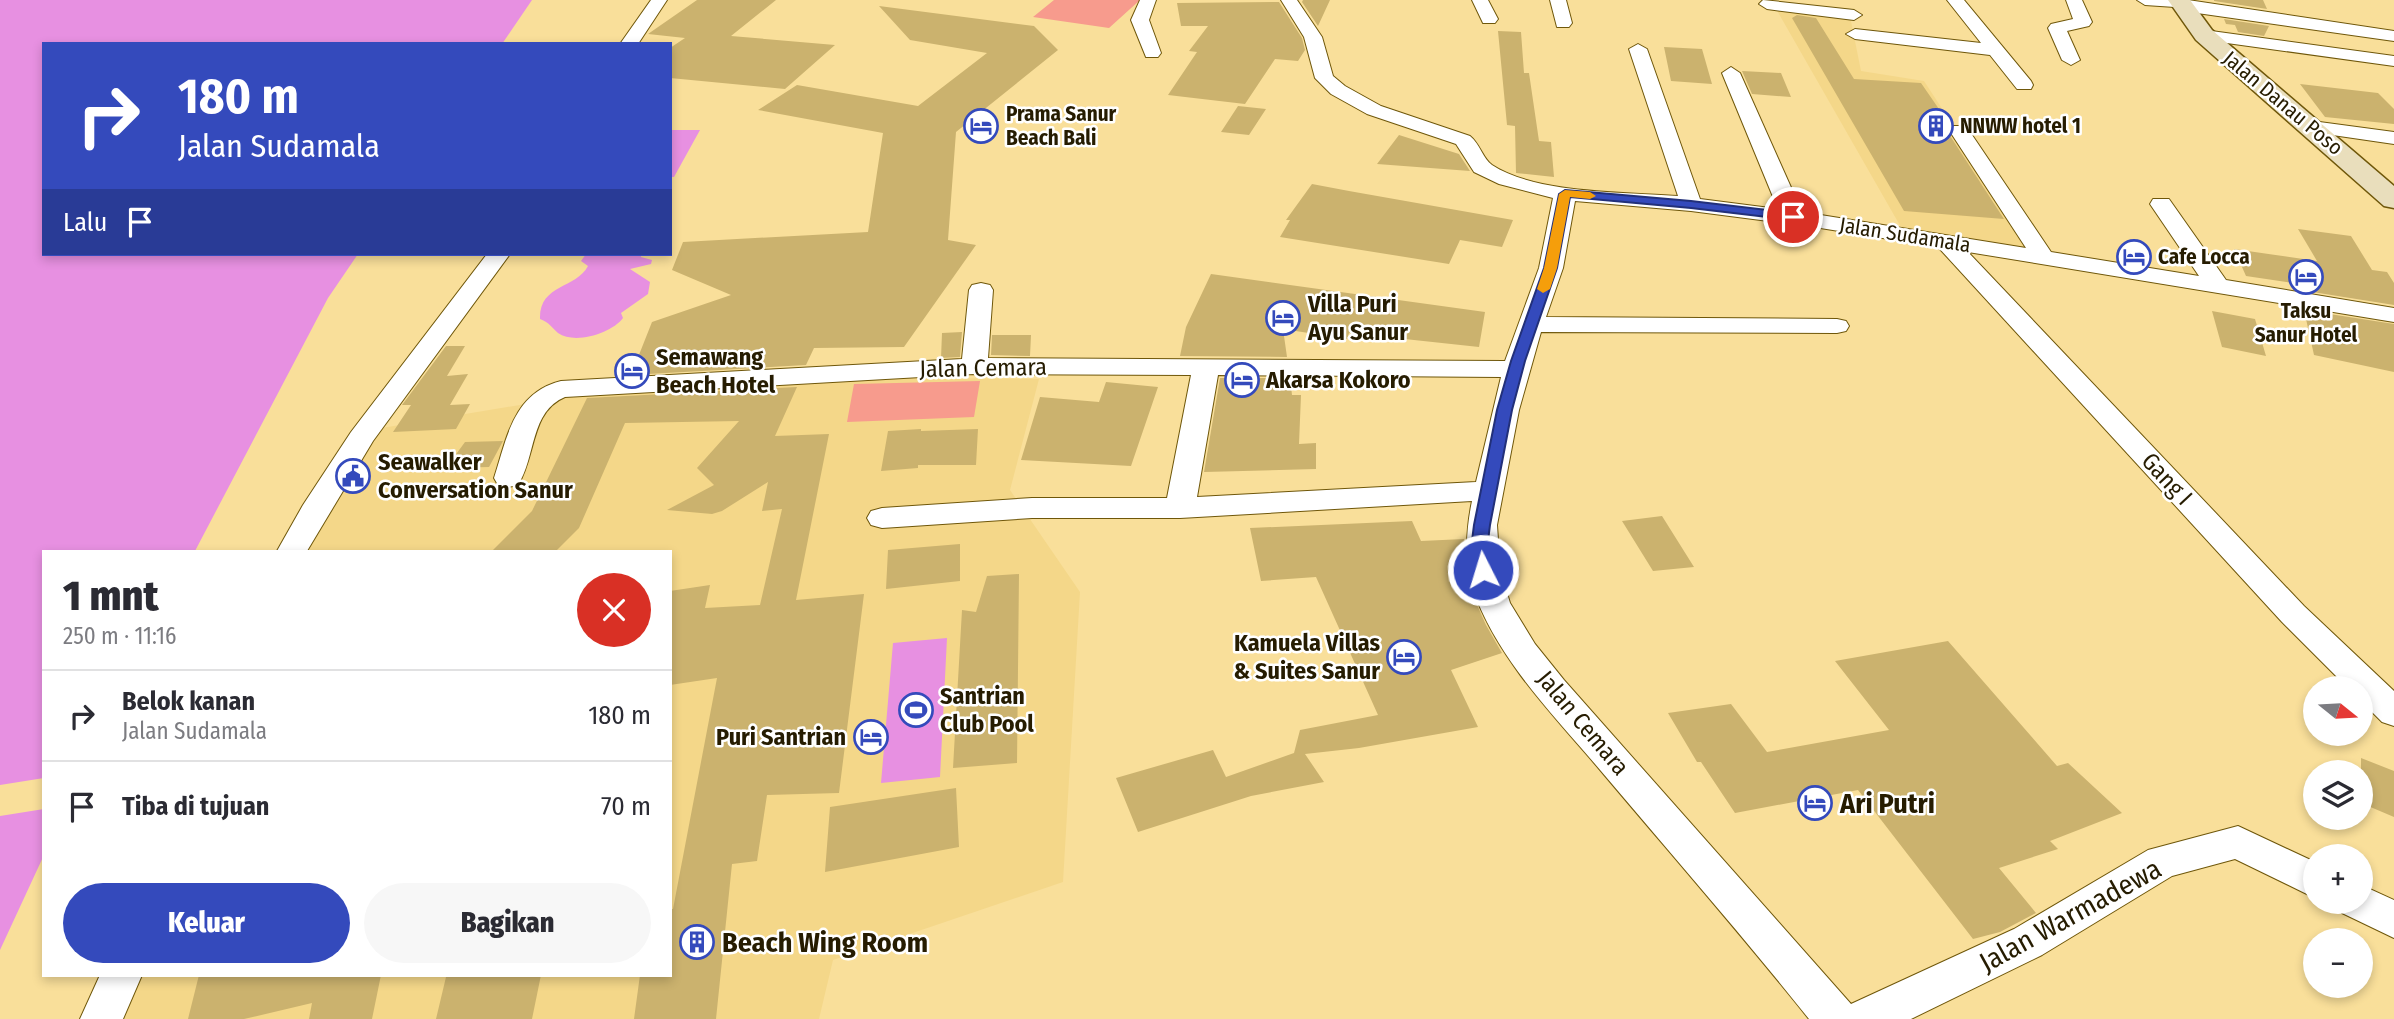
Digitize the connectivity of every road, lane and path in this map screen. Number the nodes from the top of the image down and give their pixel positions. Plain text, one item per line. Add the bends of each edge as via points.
1 (659, 0) edge
2 (1148, 0) edge
3 (1289, 0) edge
4 (1480, 0) edge
5 (1558, 0) edge
6 (1955, 0) edge
7 (2074, 0) edge
8 (2145, 0) edge
9 (2181, 3) edge
10 (1769, 7) edge
11 (1854, 15) dead end
12 (1489, 19) dead end
13 (1563, 23) dead end
14 (1856, 34) dead end
15 (2204, 36) junction
16 (2394, 36) edge
17 (630, 42) edge
18 (1638, 49) dead end
19 (1996, 50) junction
20 (1153, 53) dead end
21 (2071, 60) dead end
22 (2394, 61) edge
23 (1731, 73) dead end
24 (2024, 85) dead end
25 (2312, 127) junction
26 (1959, 130) dead end
27 (2394, 138) edge
28 (1565, 194) junction
29 (2394, 200) edge
30 (1691, 204) junction
31 (2161, 204) dead end
32 (1793, 217) junction
33 (1945, 241) junction
34 (497, 256) edge
35 (2044, 258) junction
36 (2218, 286) junction
37 (981, 290) dead end
38 (2394, 315) edge
39 (1533, 324) junction
40 (1837, 326) dead end
41 (974, 366) junction
42 (1206, 367) junction
43 (1516, 369) junction
44 (508, 478) dead end
45 (1489, 491) junction
46 (1180, 508) junction
47 (882, 518) dead end
48 (293, 550) edge
49 (2394, 712) edge
50 (2303, 875) edge
51 (2373, 910) edge
52 (2394, 920) edge
53 (120, 977) edge
54 (101, 1019) edge
55 (1836, 1019) edge
56 (1866, 1019) edge

1 - 17 street
2 - 20 street via 1140,19
3 - 28 street, Jalan Sudamala via 1313,37 1324,78 1338,90 1374,110 1464,140 1489,173
4 - 12 street
5 - 13 street
6 - 19 street
7 - 21 street via 2083,22 2057,28
8 - 9 street
9 - 15 street, Jalan Danau Poso
9 - 16 street
10 - 11 street
14 - 19 street
15 - 22 street
15 - 25 street, Jalan Danau Poso
18 - 30 street
19 - 24 street
23 - 32 street
25 - 27 street
25 - 29 street, Jalan Danau Poso
26 - 35 street
28 - 30 street, Jalan Sudamala
28 - 39 street, Jalan Cemara
30 - 32 street, Jalan Sudamala
31 - 36 street
32 - 33 street, Jalan Sudamala
33 - 35 street, Jalan Sudamala
33 - 49 street, Gang I via 2293,614
34 - 48 street via 323,493
35 - 36 street, Jalan Sudamala
36 - 38 street, Jalan Sudamala
37 - 41 street
39 - 40 street
39 - 43 street, Jalan Cemara
41 - 42 street, Jalan Cemara
41 - 44 street, Jalan Cemara via 551,391 533,408
42 - 43 street, Jalan Cemara
42 - 46 street
43 - 45 street, Jalan Cemara
45 - 46 street
45 - 55 street, Jalan Cemara via 1480,541 1483,570 1498,612 1555,695
46 - 47 street via 1031,508
50 - 56 street, Jalan Warmadewa via 2238,842 2162,862 2028,942
51 - 52 street
53 - 54 street

